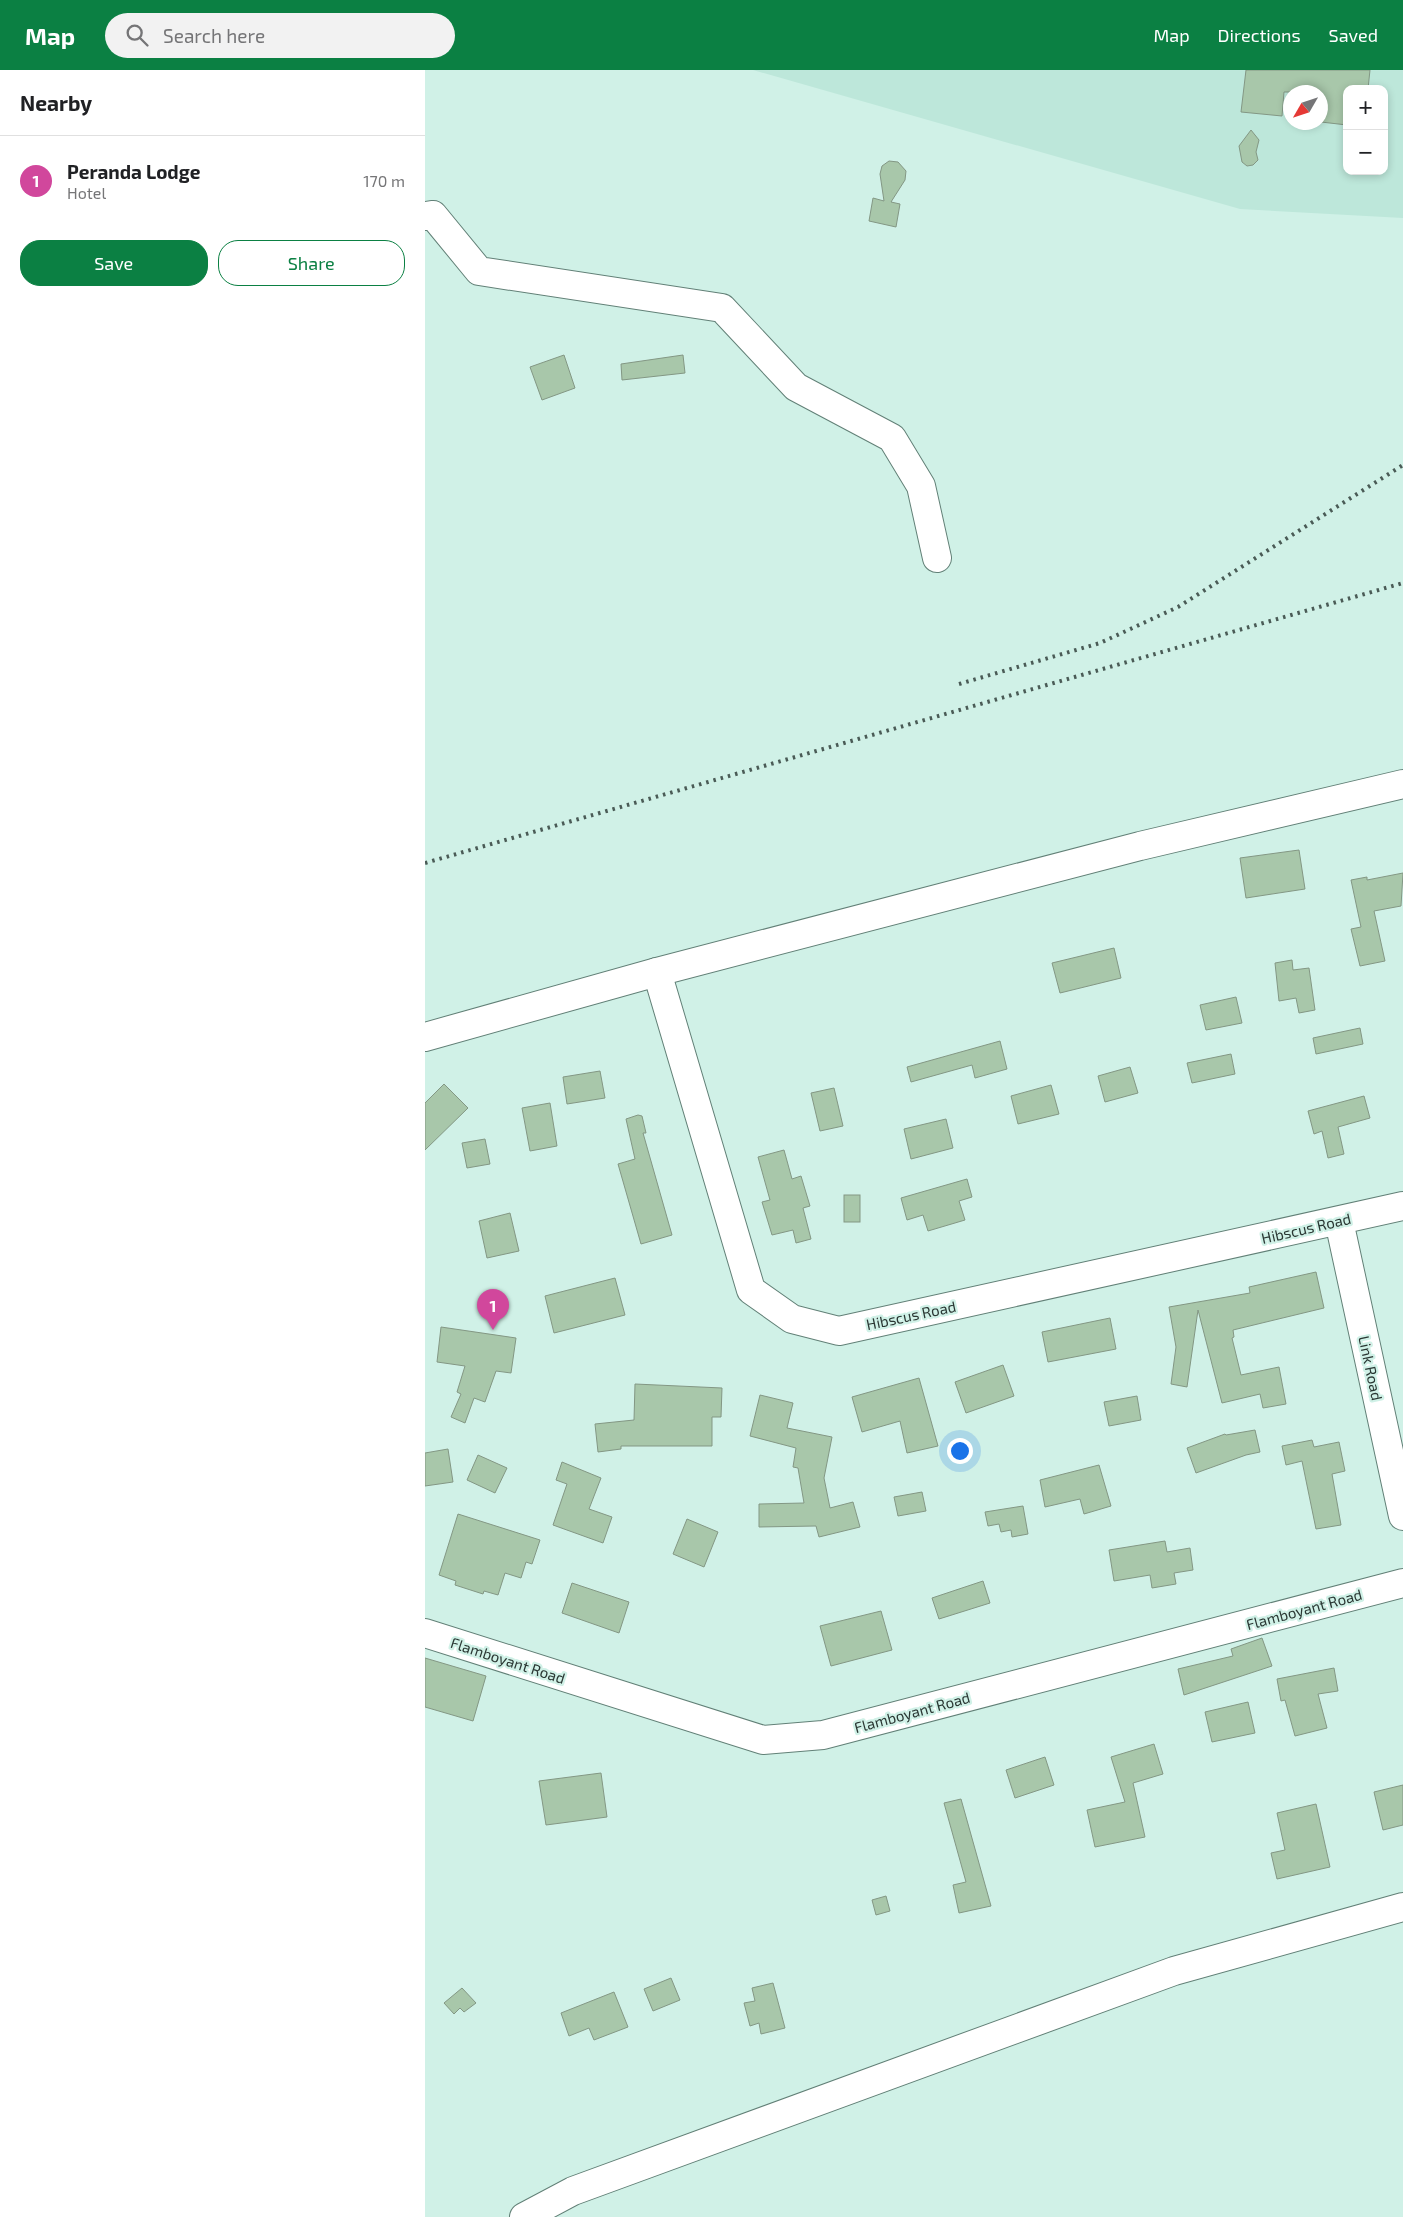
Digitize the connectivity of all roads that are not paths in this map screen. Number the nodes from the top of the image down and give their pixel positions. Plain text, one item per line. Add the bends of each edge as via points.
1 (425, 216) edge
2 (937, 558) dead end
3 (1403, 784) edge
4 (657, 972) junction
5 (425, 1038) edge
6 (1403, 1206) edge
7 (1339, 1221) junction
8 (1403, 1516) edge
9 (1403, 1583) edge
10 (425, 1633) edge
11 (1403, 1907) edge
12 (524, 2217) edge

1 - 2 street via 433,215 479,271 722,308 796,387 892,438 921,486
3 - 4 street via 1140,846
4 - 5 street
4 - 7 street, Hibscus Road via 751,1290 792,1319 839,1331
6 - 7 street, Hibscus Road
7 - 8 street, Link Road
9 - 10 street, Flamboyant Road via 823,1735 763,1740
11 - 12 street via 1174,1970 573,2191

